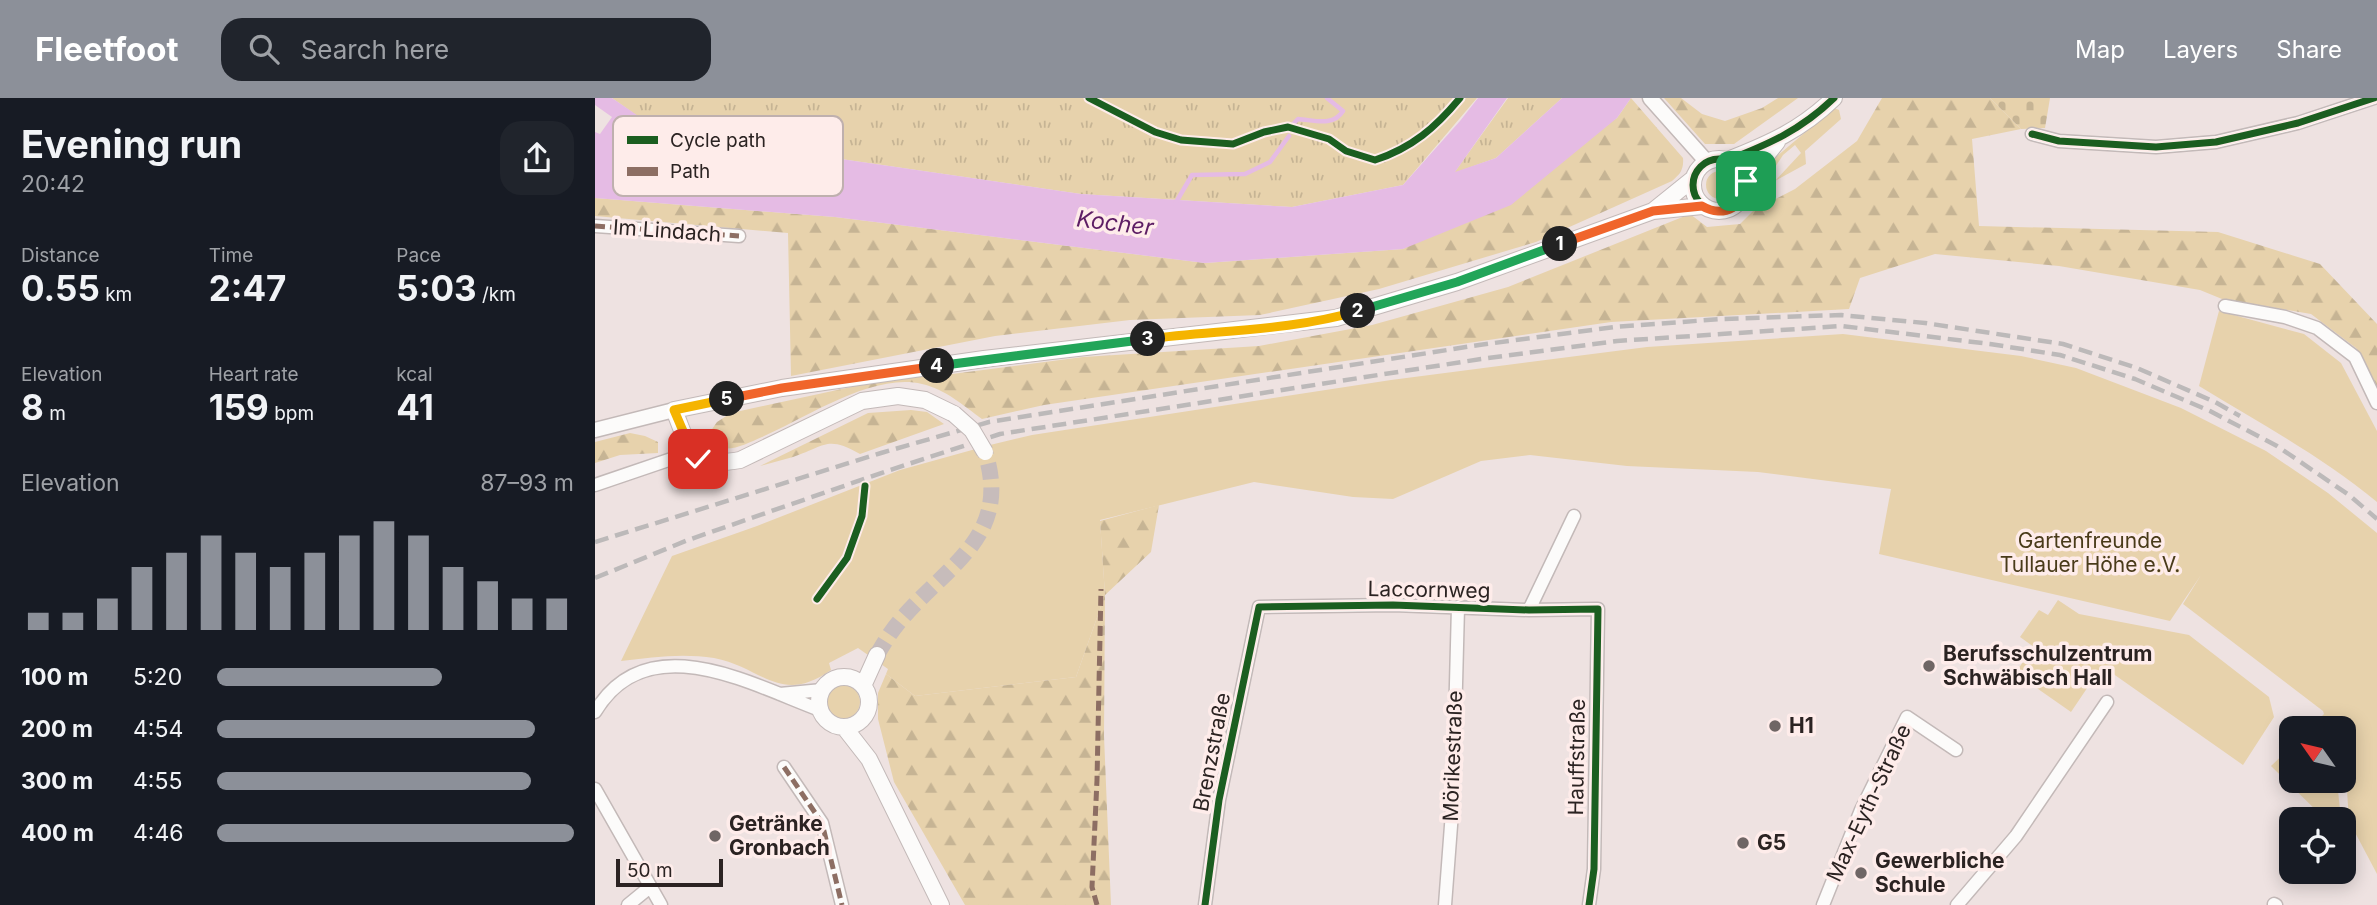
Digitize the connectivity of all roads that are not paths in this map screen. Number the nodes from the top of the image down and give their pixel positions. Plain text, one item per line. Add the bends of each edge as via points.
1 (1650, 98) edge
2 (1834, 98) edge
3 (2374, 98) edge
4 (2032, 134) dead end
5 (1779, 140) junction
6 (1728, 160) junction
7 (1707, 162) junction
8 (1694, 178) junction
9 (1746, 181) junction
10 (1702, 206) junction
11 (1653, 211) junction
12 (595, 226) edge
13 (739, 236) dead end
14 (2225, 306) dead end
15 (2377, 403) edge
16 (674, 410) junction
17 (595, 430) edge
18 (692, 452) junction
19 (985, 452) tunnel mouth
20 (595, 485) edge
21 (1574, 516) dead end
22 (1259, 607) joint
23 (1458, 607) junction
24 (1598, 609) joint
25 (1529, 610) junction
26 (874, 659) tunnel mouth
27 (858, 683) junction
28 (822, 690) junction
29 (776, 694) junction
30 (2107, 702) dead end
31 (820, 710) junction
32 (595, 712) edge
33 (862, 719) junction
34 (844, 727) junction
35 (1957, 750) dead end
36 (869, 759) junction
37 (784, 767) dead end
38 (595, 789) edge
39 (650, 887) junction
40 (1965, 902) edge
41 (628, 905) edge
42 (661, 905) edge
43 (842, 905) edge
44 (941, 905) edge
45 (1205, 905) edge
46 (1445, 905) edge
47 (1589, 905) edge
48 (1823, 905) edge

1 - 7 street
2 - 5 main road
3 - 4 street via 2215,142 2156,148 2059,141
5 - 6 main road
5 - 9 main road
6 - 7 main road
6 - 9 main road via 1739,167
7 - 8 main road
8 - 10 main road via 1694,192
8 - 11 main road
9 - 10 main road via 1744,195 1733,208 1717,212
10 - 11 main road
11 - 16 main road via 1457,282 1336,317 971,361 782,388
12 - 13 street, Im Lindach
14 - 15 street via 2317,328 2355,357
16 - 17 street
16 - 18 main road
18 - 19 main road, bridge via 698,459 719,464 740,460 862,401 898,396 925,400 954,414 972,430
18 - 20 street
21 - 25 street
22 - 23 street, Laccornweg
22 - 45 street, Brenzstraße via 1219,800
23 - 25 street, Laccornweg
23 - 46 street, Mörikestraße
24 - 25 street, Laccornweg
24 - 47 street, Hauffstraße via 1594,869
26 - 27 main road
27 - 28 main road via 839,678
27 - 33 main road via 869,702
28 - 29 street
28 - 31 main road
29 - 31 street
29 - 32 street via 688,665 649,667 622,682
30 - 40 street
31 - 34 main road via 830,723
33 - 34 main road
33 - 36 main road
34 - 36 main road
35 - 48 street, Max-Eyth-Straße via 1907,717 1861,810
36 - 44 main road
37 - 43 street via 823,823
38 - 39 street
39 - 41 street
39 - 42 street

